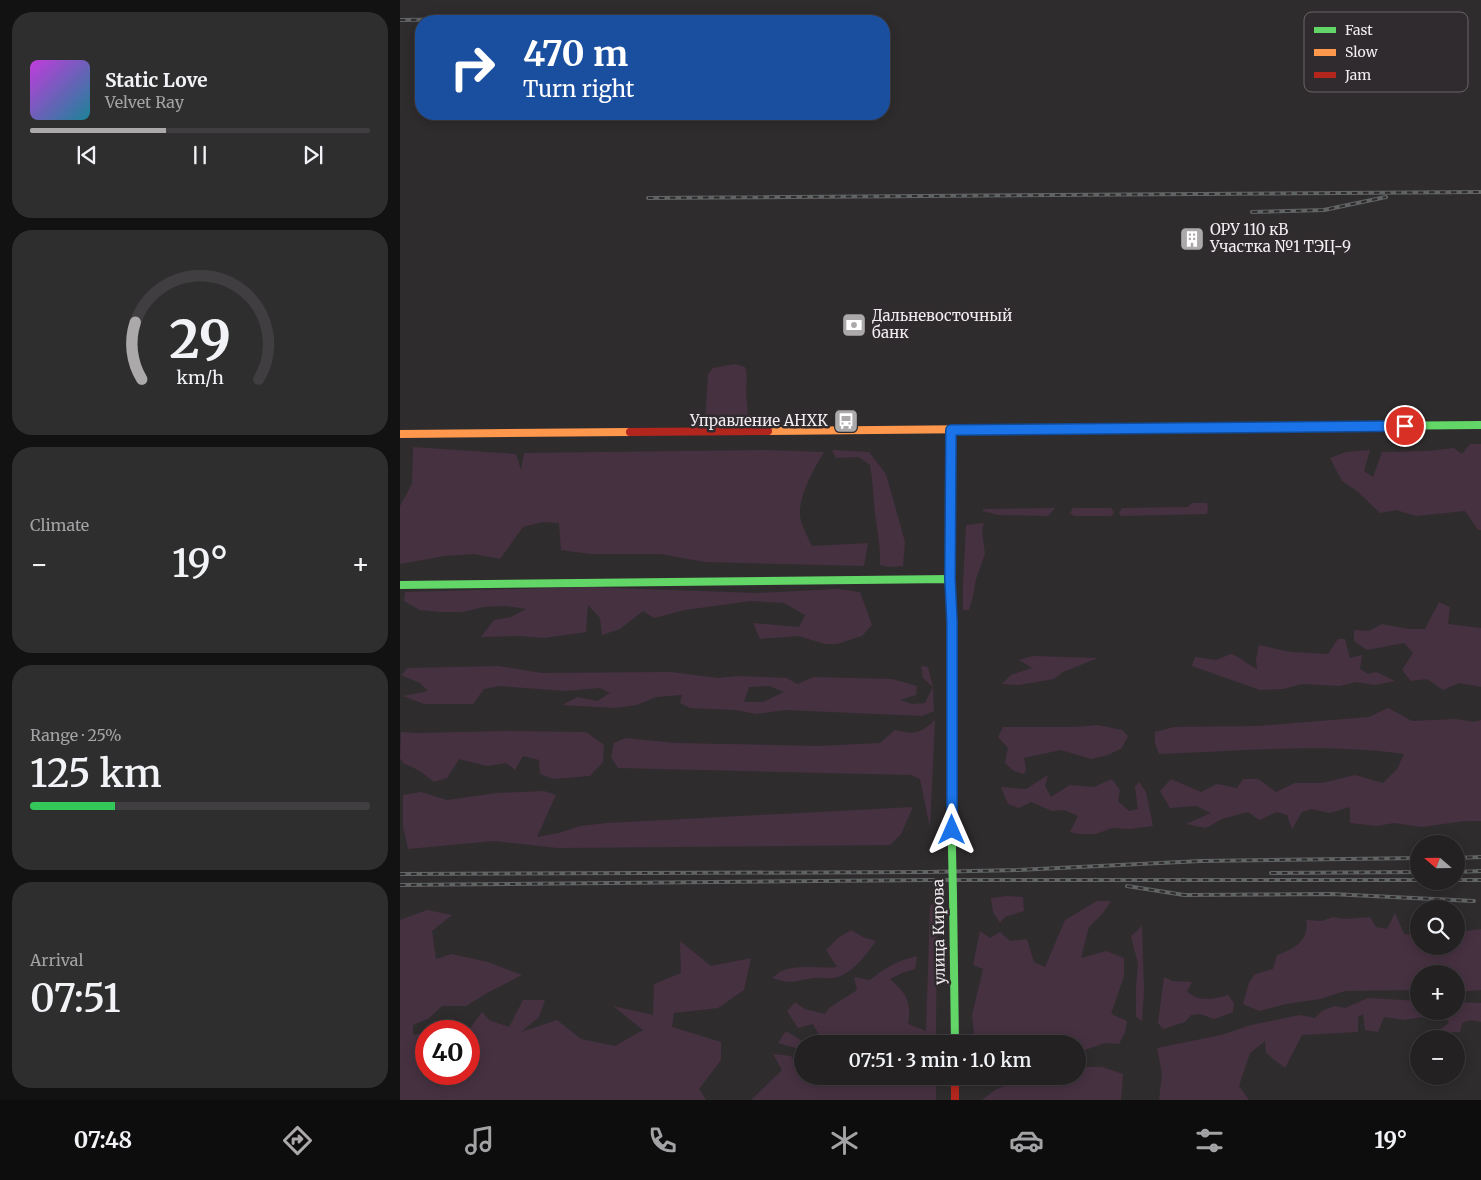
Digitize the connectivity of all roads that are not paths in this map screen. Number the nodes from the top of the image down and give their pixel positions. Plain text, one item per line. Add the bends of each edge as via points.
1 (1481, 425) edge
2 (951, 430) junction
3 (400, 434) edge
4 (950, 579) junction
5 (400, 585) edge
6 (954, 1035) edge
7 (955, 1085) edge
8 (955, 1100) edge

1 - 2 street
2 - 3 street
2 - 4 street, улица Кирова
4 - 5 street
4 - 6 street, улица Кирова, bridge
7 - 8 street

